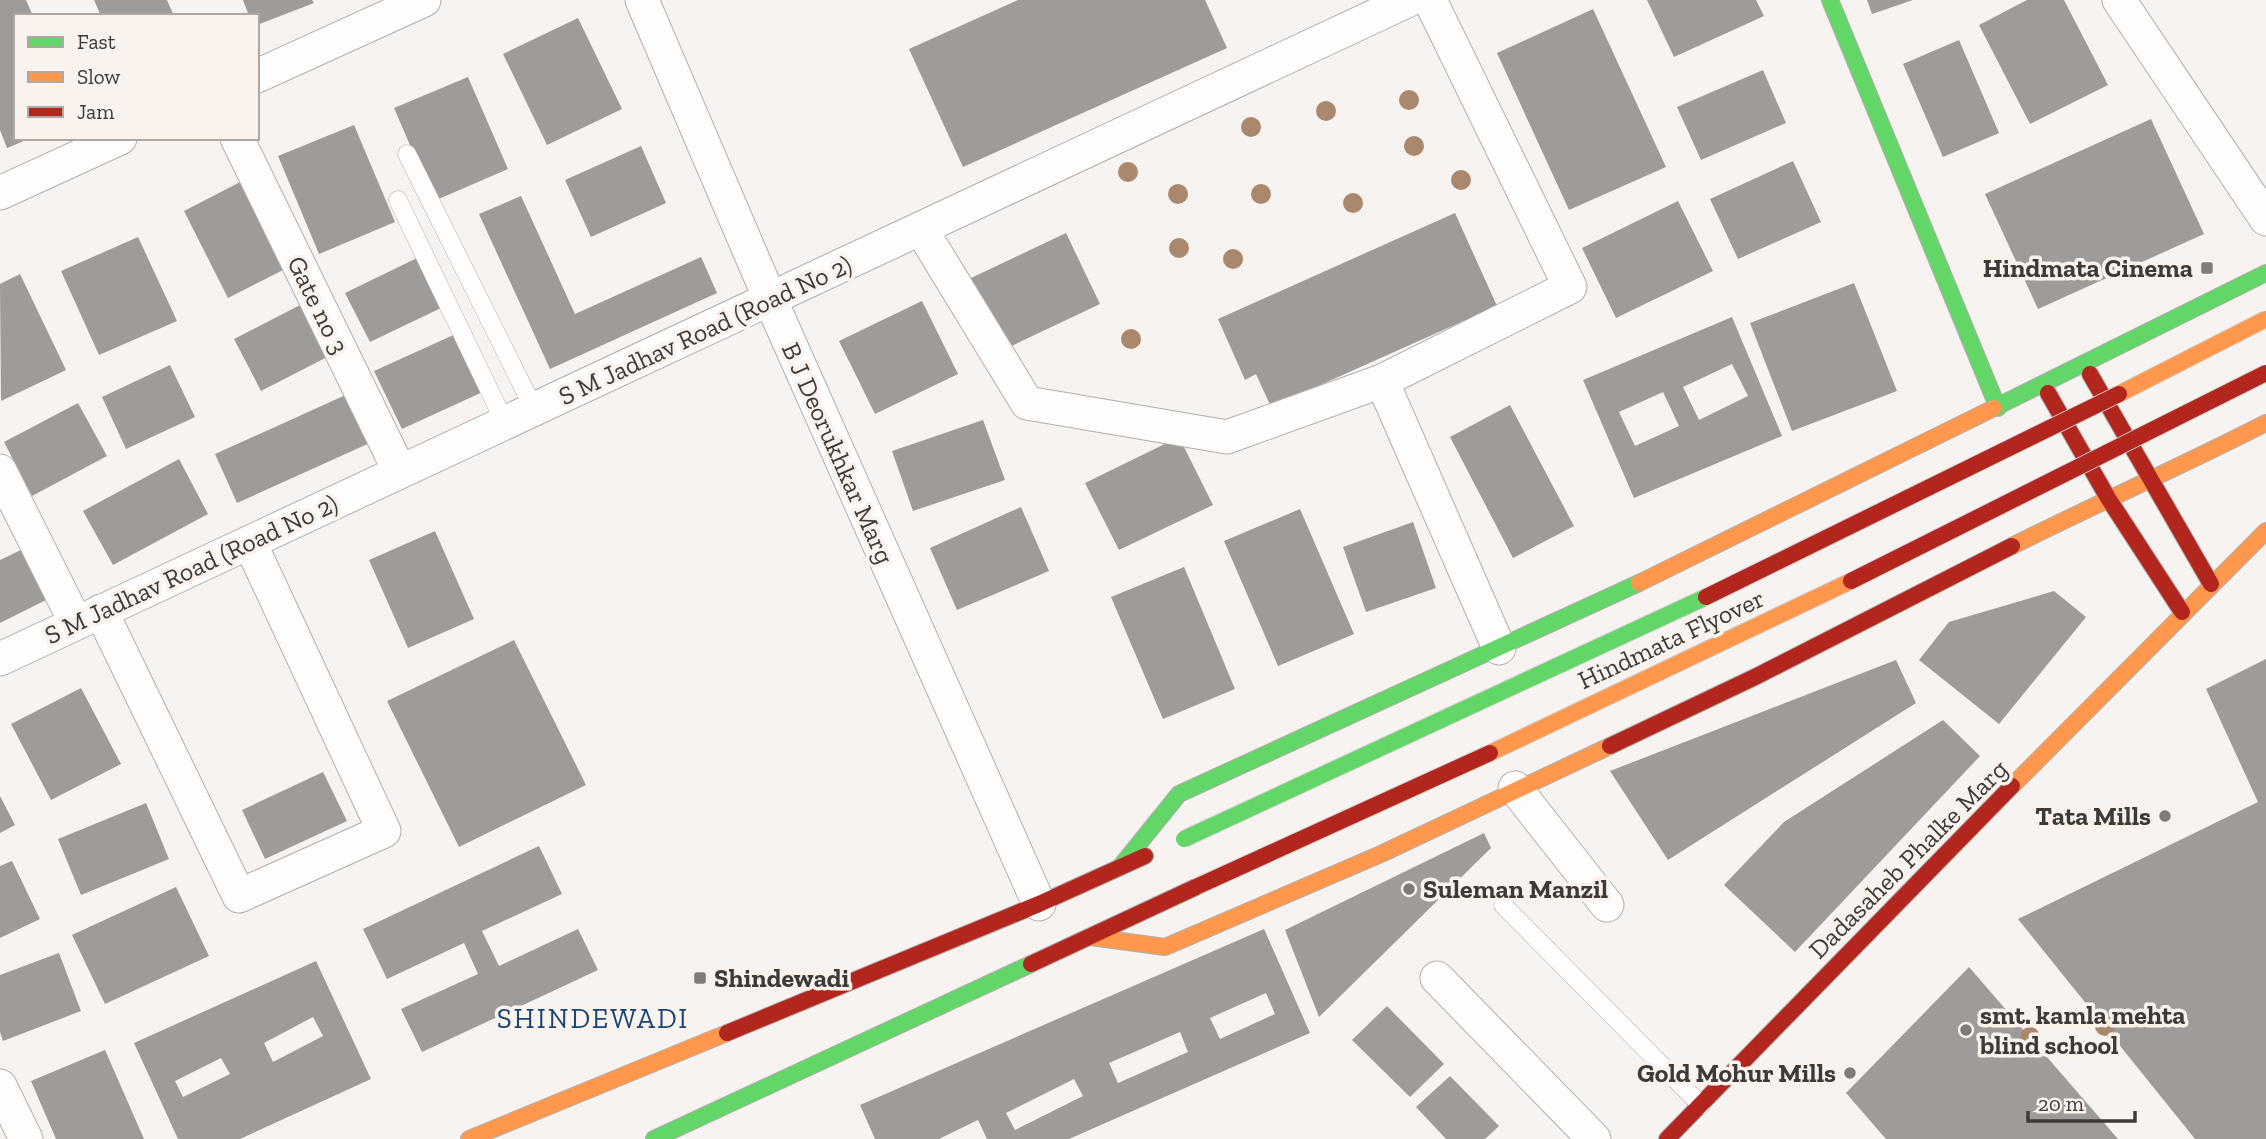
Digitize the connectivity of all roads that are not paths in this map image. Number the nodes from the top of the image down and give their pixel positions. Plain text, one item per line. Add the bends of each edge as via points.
1 (424, 0) edge
2 (642, 0) edge
3 (1409, 0) edge
4 (1430, 0) edge
5 (1830, 0) edge
6 (2119, 0) edge
7 (259, 75) edge
8 (116, 140) edge
9 (238, 140) edge
10 (407, 154) dead end
11 (0, 193) edge
12 (398, 200) dead end
13 (2266, 219) edge
14 (921, 229) junction
15 (2266, 273) edge
16 (770, 299) junction
17 (2266, 319) edge
18 (2084, 364) junction
19 (2266, 373) edge
20 (1382, 381) junction
21 (2044, 385) junction
22 (1998, 408) junction
23 (519, 416) junction
24 (2266, 423) edge
25 (0, 471) edge
26 (400, 472) junction
27 (2151, 482) junction
28 (2108, 498) junction
29 (2266, 531) edge
30 (250, 543) junction
31 (2211, 584) junction
32 (2182, 612) junction
33 (89, 617) junction
34 (1499, 648) junction
35 (0, 659) edge
36 (1515, 789) junction
37 (1120, 867) junction
38 (1039, 904) junction
39 (1503, 905) dead end
40 (1607, 905) dead end
41 (1091, 937) junction
42 (1437, 978) dead end
43 (0, 1086) edge
44 (1701, 1105) junction
45 (26, 1139) edge
46 (468, 1139) edge
47 (654, 1139) edge
48 (1594, 1139) edge
49 (1667, 1139) edge

1 - 7 street
2 - 16 street, B J Deorukhkar Marg
3 - 14 street, S M Jadhav Road (Road No 2)
4 - 20 street via 1570,286
5 - 22 main road
6 - 13 street
8 - 11 street
9 - 26 street, Gate no 3
10 - 23 lane
12 - 23 lane
14 - 16 street, S M Jadhav Road (Road No 2)
14 - 20 street via 1027,403 1227,437
15 - 18 main road
16 - 23 street, S M Jadhav Road (Road No 2)
16 - 38 street, B J Deorukhkar Marg
17 - 37 main road, Hindmata Flyover, bridge via 1714,593 1354,763
18 - 21 main road
18 - 27 main road
19 - 41 main road, Hindmata Flyover, bridge via 1735,636
20 - 34 street
21 - 22 main road
21 - 28 main road
22 - 34 main road
23 - 26 street, S M Jadhav Road (Road No 2)
24 - 27 main road
25 - 33 street
26 - 30 street, S M Jadhav Road (Road No 2)
27 - 28 main road
27 - 31 main road
28 - 32 main road
28 - 36 main road via 1755,677
29 - 31 main road, Dadasaheb Phalke Marg
30 - 33 street, S M Jadhav Road (Road No 2)
30 - 33 street via 384,831 239,896
31 - 32 main road, Dadasaheb Phalke Marg
32 - 44 main road, Dadasaheb Phalke Marg
33 - 35 street, S M Jadhav Road (Road No 2)
34 - 37 main road via 1179,794
36 - 40 street
36 - 41 main road via 1381,854 1166,947
37 - 38 main road, Hindmata Flyover
38 - 46 main road, Hindmata Flyover
39 - 44 lane
41 - 47 main road, Hindmata Flyover
42 - 48 street
43 - 45 street
44 - 49 main road, Dadasaheb Phalke Marg

